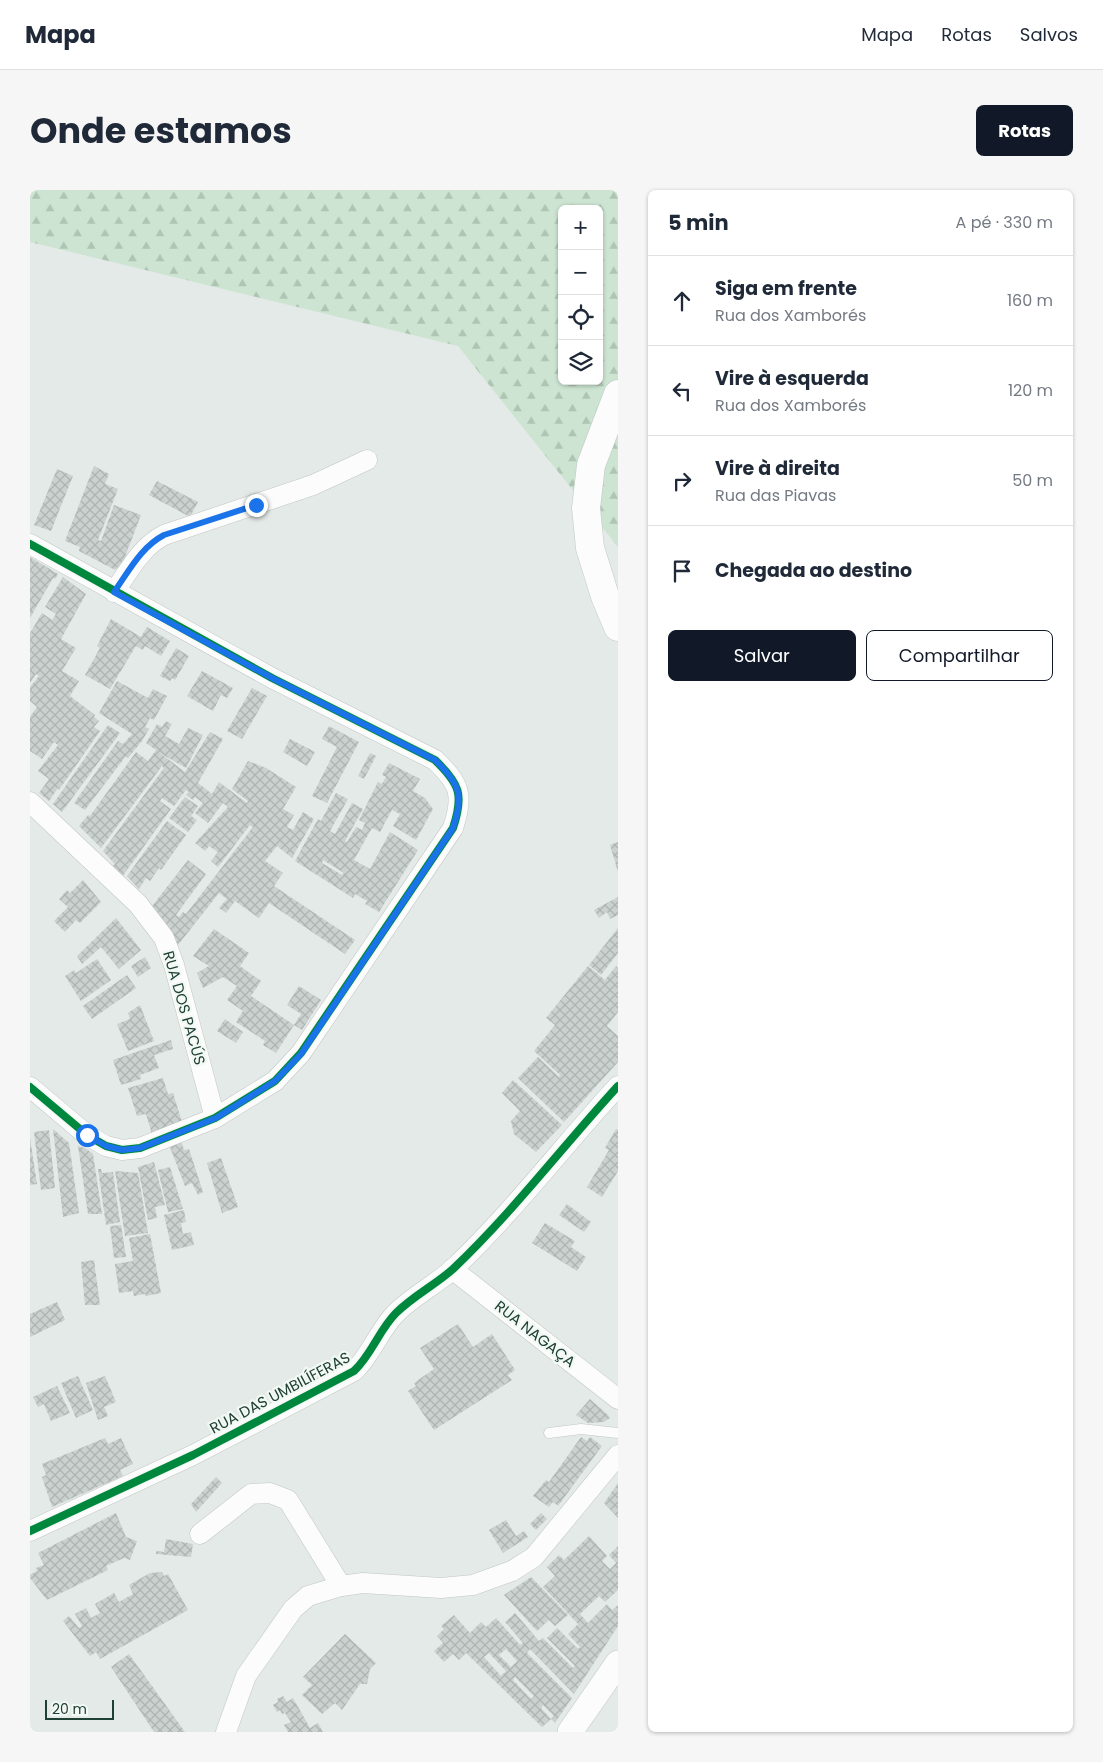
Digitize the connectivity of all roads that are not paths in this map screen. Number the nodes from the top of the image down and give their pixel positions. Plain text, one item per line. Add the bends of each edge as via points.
1 (618, 394) edge
2 (367, 460) dead end
3 (30, 544) edge
4 (114, 592) junction
5 (618, 627) edge
6 (30, 802) edge
7 (618, 1086) edge
8 (30, 1087) edge
9 (216, 1118) junction
10 (452, 1269) junction
11 (618, 1399) edge
12 (549, 1433) dead end
13 (618, 1433) edge
14 (618, 1455) edge
15 (30, 1530) edge
16 (200, 1534) dead end
17 (341, 1586) junction
18 (618, 1663) edge
19 (226, 1732) edge
20 (570, 1732) edge

1 - 5 main road via 592,465 586,508 590,548
2 - 4 street via 313,484 164,535 143,550
3 - 4 street
4 - 9 street via 272,678 435,760 450,774 458,790 460,806 453,828 301,1054 275,1081
6 - 9 street, RUA DOS PACÚS via 138,904 164,938
7 - 10 street, RUA DAS UMBILÍFERAS via 539,1178
8 - 9 street via 87,1135 106,1146 122,1150 140,1148
10 - 11 street, RUA NAGAÇA
10 - 15 street, RUA DAS UMBILÍFERAS via 397,1313 366,1361 354,1371 193,1455
12 - 13 lane via 581,1430
14 - 17 street via 534,1557 512,1571 473,1585 441,1588 363,1583
16 - 17 street via 251,1494 270,1493 288,1500
17 - 19 street via 308,1596 293,1609 246,1676
18 - 20 street

